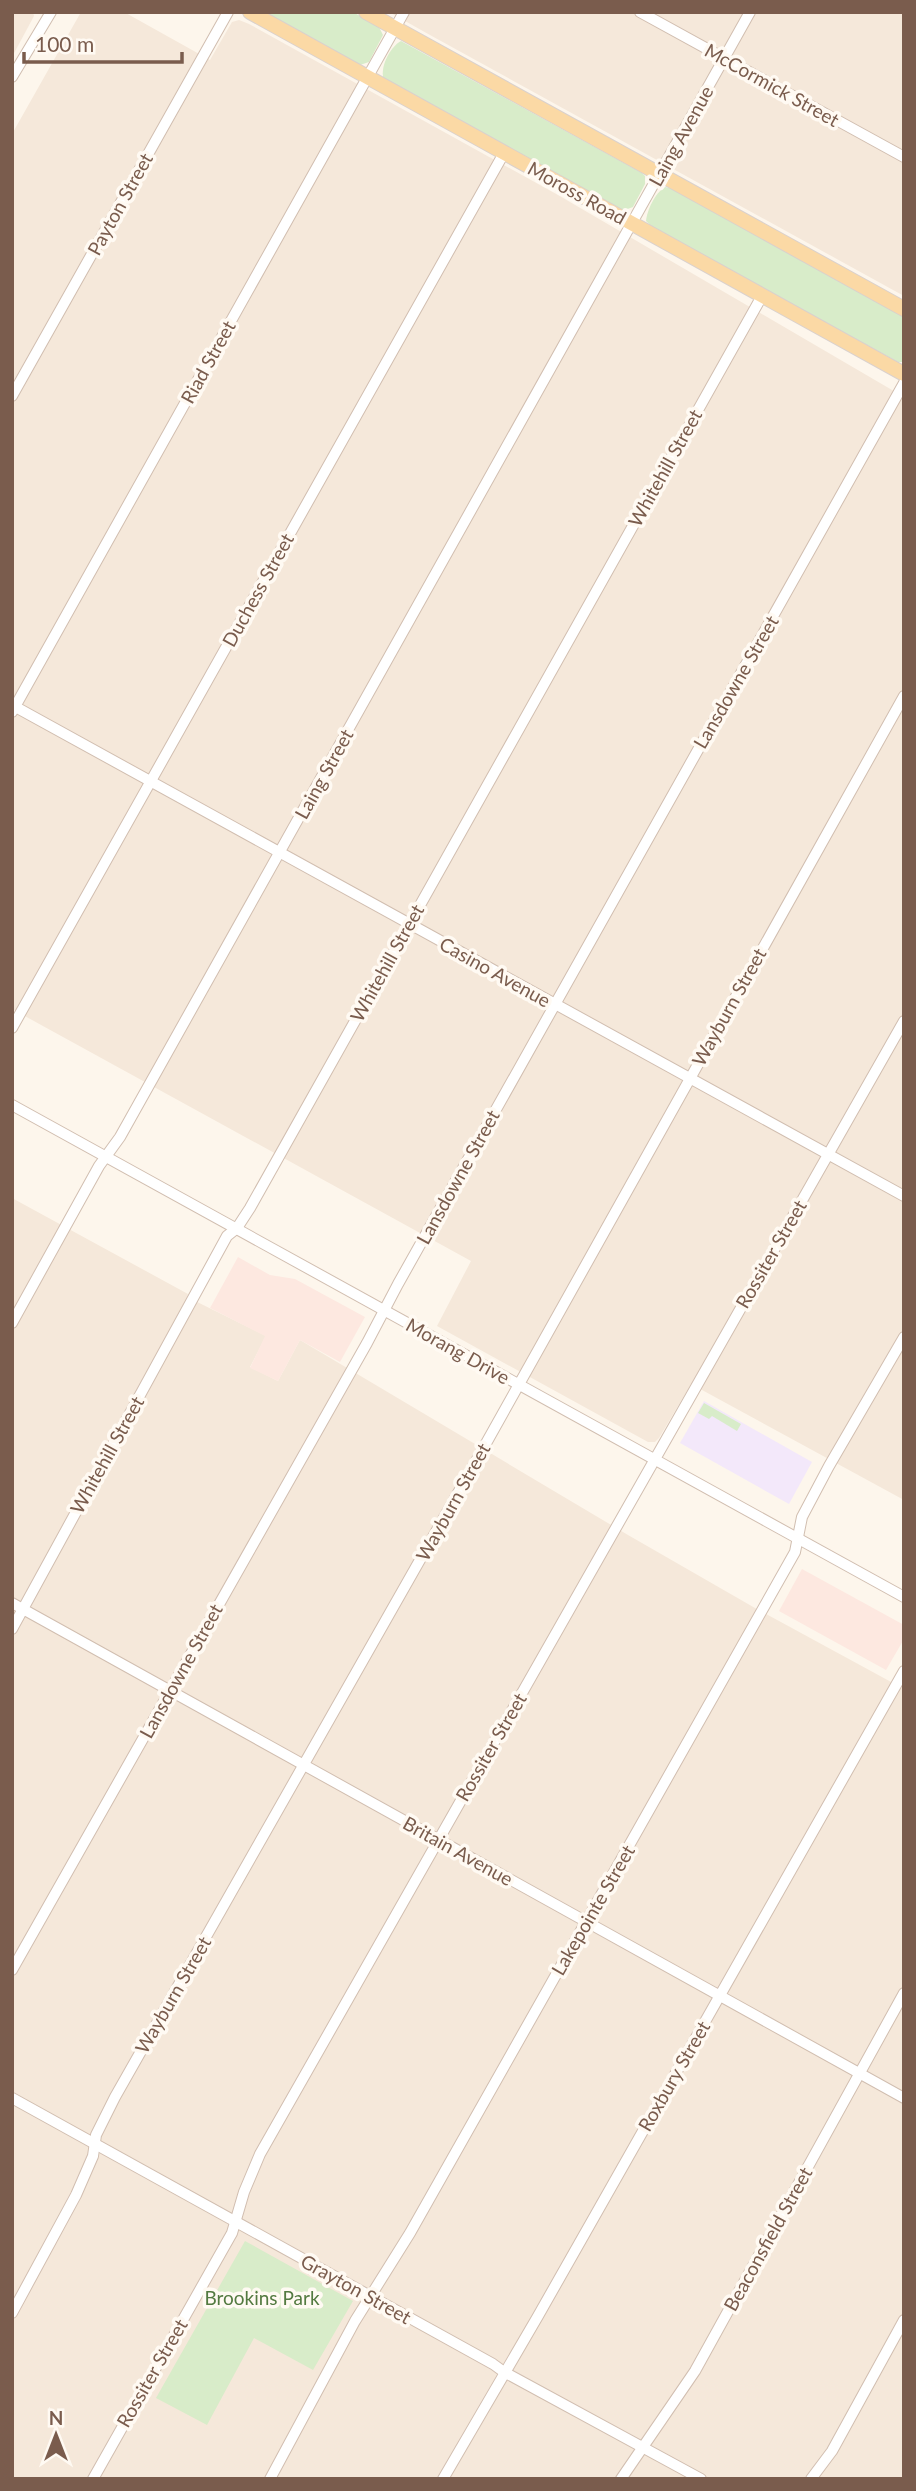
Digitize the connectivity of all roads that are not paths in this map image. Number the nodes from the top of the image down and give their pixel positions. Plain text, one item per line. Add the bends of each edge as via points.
1 (51, 12) edge
2 (228, 12) edge
3 (250, 12) edge
4 (366, 12) edge
5 (404, 12) edge
6 (640, 12) edge
7 (750, 12) edge
8 (395, 28) junction
9 (724, 59) junction
10 (12, 78) edge
11 (368, 78) junction
12 (504, 153) junction
13 (904, 157) edge
14 (659, 174) junction
15 (632, 224) junction
16 (762, 296) junction
17 (904, 309) edge
18 (904, 374) edge
19 (904, 383) edge
20 (12, 396) edge
21 (904, 696) edge
22 (13, 708) edge
23 (150, 781) junction
24 (279, 853) junction
25 (408, 924) junction
26 (554, 1005) junction
27 (904, 1021) edge
28 (12, 1028) edge
29 (689, 1079) junction
30 (12, 1105) edge
31 (828, 1154) junction
32 (106, 1157) junction
33 (904, 1196) edge
34 (237, 1228) junction
35 (384, 1310) junction
36 (12, 1322) edge
37 (904, 1338) edge
38 (519, 1385) junction
39 (654, 1460) junction
40 (797, 1539) junction
41 (904, 1597) edge
42 (18, 1606) edge
43 (12, 1629) edge
44 (904, 1671) edge
45 (169, 1691) junction
46 (304, 1765) junction
47 (438, 1840) junction
48 (586, 1923) junction
49 (12, 1970) edge
50 (904, 1993) edge
51 (719, 1997) junction
52 (859, 2074) junction
53 (12, 2098) edge
54 (904, 2098) edge
55 (95, 2144) junction
56 (234, 2222) junction
57 (370, 2297) junction
58 (12, 2313) edge
59 (904, 2320) edge
60 (504, 2372) junction
61 (643, 2445) junction
62 (93, 2479) edge
63 (270, 2479) edge
64 (443, 2479) edge
65 (621, 2479) edge
66 (701, 2479) edge
67 (811, 2479) edge

1 - 10 street
2 - 20 street, Payton Street
3 - 11 main road, Moross Road
4 - 8 main road
5 - 8 street, Riad Street
6 - 9 street, McCormick Street
7 - 9 street, Laing Avenue
8 - 11 street, Riad Street
8 - 14 main road
9 - 13 street, McCormick Street
9 - 14 street, Laing Avenue
11 - 12 main road, Moross Road
11 - 22 street, Riad Street
12 - 15 main road, Moross Road
12 - 23 street, Duchess Street
14 - 15 street, Laing Avenue
14 - 17 main road
15 - 16 main road, Moross Road
15 - 24 street, Laing Street
16 - 18 main road, Moross Road
16 - 25 street, Whitehill Street
19 - 26 street, Lansdowne Street
21 - 29 street, Wayburn Street
22 - 23 street, Casino Avenue
23 - 24 street, Casino Avenue
23 - 28 street, Duchess Street
24 - 25 street, Casino Avenue
24 - 32 street, Laing Street
25 - 26 street, Casino Avenue
25 - 34 street, Whitehill Street
26 - 29 street, Casino Avenue
26 - 35 street, Lansdowne Street
27 - 31 street, Rossiter Street
29 - 31 street, Casino Avenue
29 - 38 street, Wayburn Street
30 - 32 street, Morang Drive
31 - 33 street, Casino Avenue
31 - 39 street, Rossiter Street
32 - 34 street, Morang Drive
32 - 36 street, Laing Street
34 - 35 street, Morang Drive
34 - 42 street, Whitehill Street via 227,1236
35 - 38 street, Morang Drive
35 - 45 street, Lansdowne Street
37 - 40 street, Lakepointe Street via 829,1466 802,1517
38 - 39 street, Morang Drive
38 - 46 street, Wayburn Street
39 - 40 street, Morang Drive
39 - 47 street, Rossiter Street
40 - 41 street, Morang Drive
40 - 48 street, Lakepointe Street via 791,1561
42 - 43 street, Whitehill Street
42 - 45 street, Britain Avenue
44 - 51 street, Roxbury Street
45 - 46 street, Britain Avenue
45 - 49 street, Lansdowne Street
46 - 47 street, Britain Avenue
46 - 55 street, Wayburn Street via 115,2097
47 - 48 street, Britain Avenue
47 - 56 street, Rossiter Street via 260,2154
48 - 51 street, Britain Avenue
48 - 57 street, Lakepointe Street
50 - 52 street, Beaconsfield Street
51 - 52 street, Britain Avenue
51 - 60 street, Roxbury Street
52 - 54 street, Britain Avenue
52 - 61 street, Beaconsfield Street via 695,2371
53 - 55 street, Grayton Street
55 - 56 street, Grayton Street
55 - 58 street, Wayburn Street via 76,2195
56 - 57 street, Grayton Street
56 - 62 street, Rossiter Street via 232,2233
57 - 60 street, Grayton Street
57 - 63 street, Lakepointe Street
59 - 67 street via 832,2451
60 - 61 street, Grayton Street
60 - 64 street, Roxbury Street
61 - 65 street, Beaconsfield Street
61 - 66 street, Grayton Street

